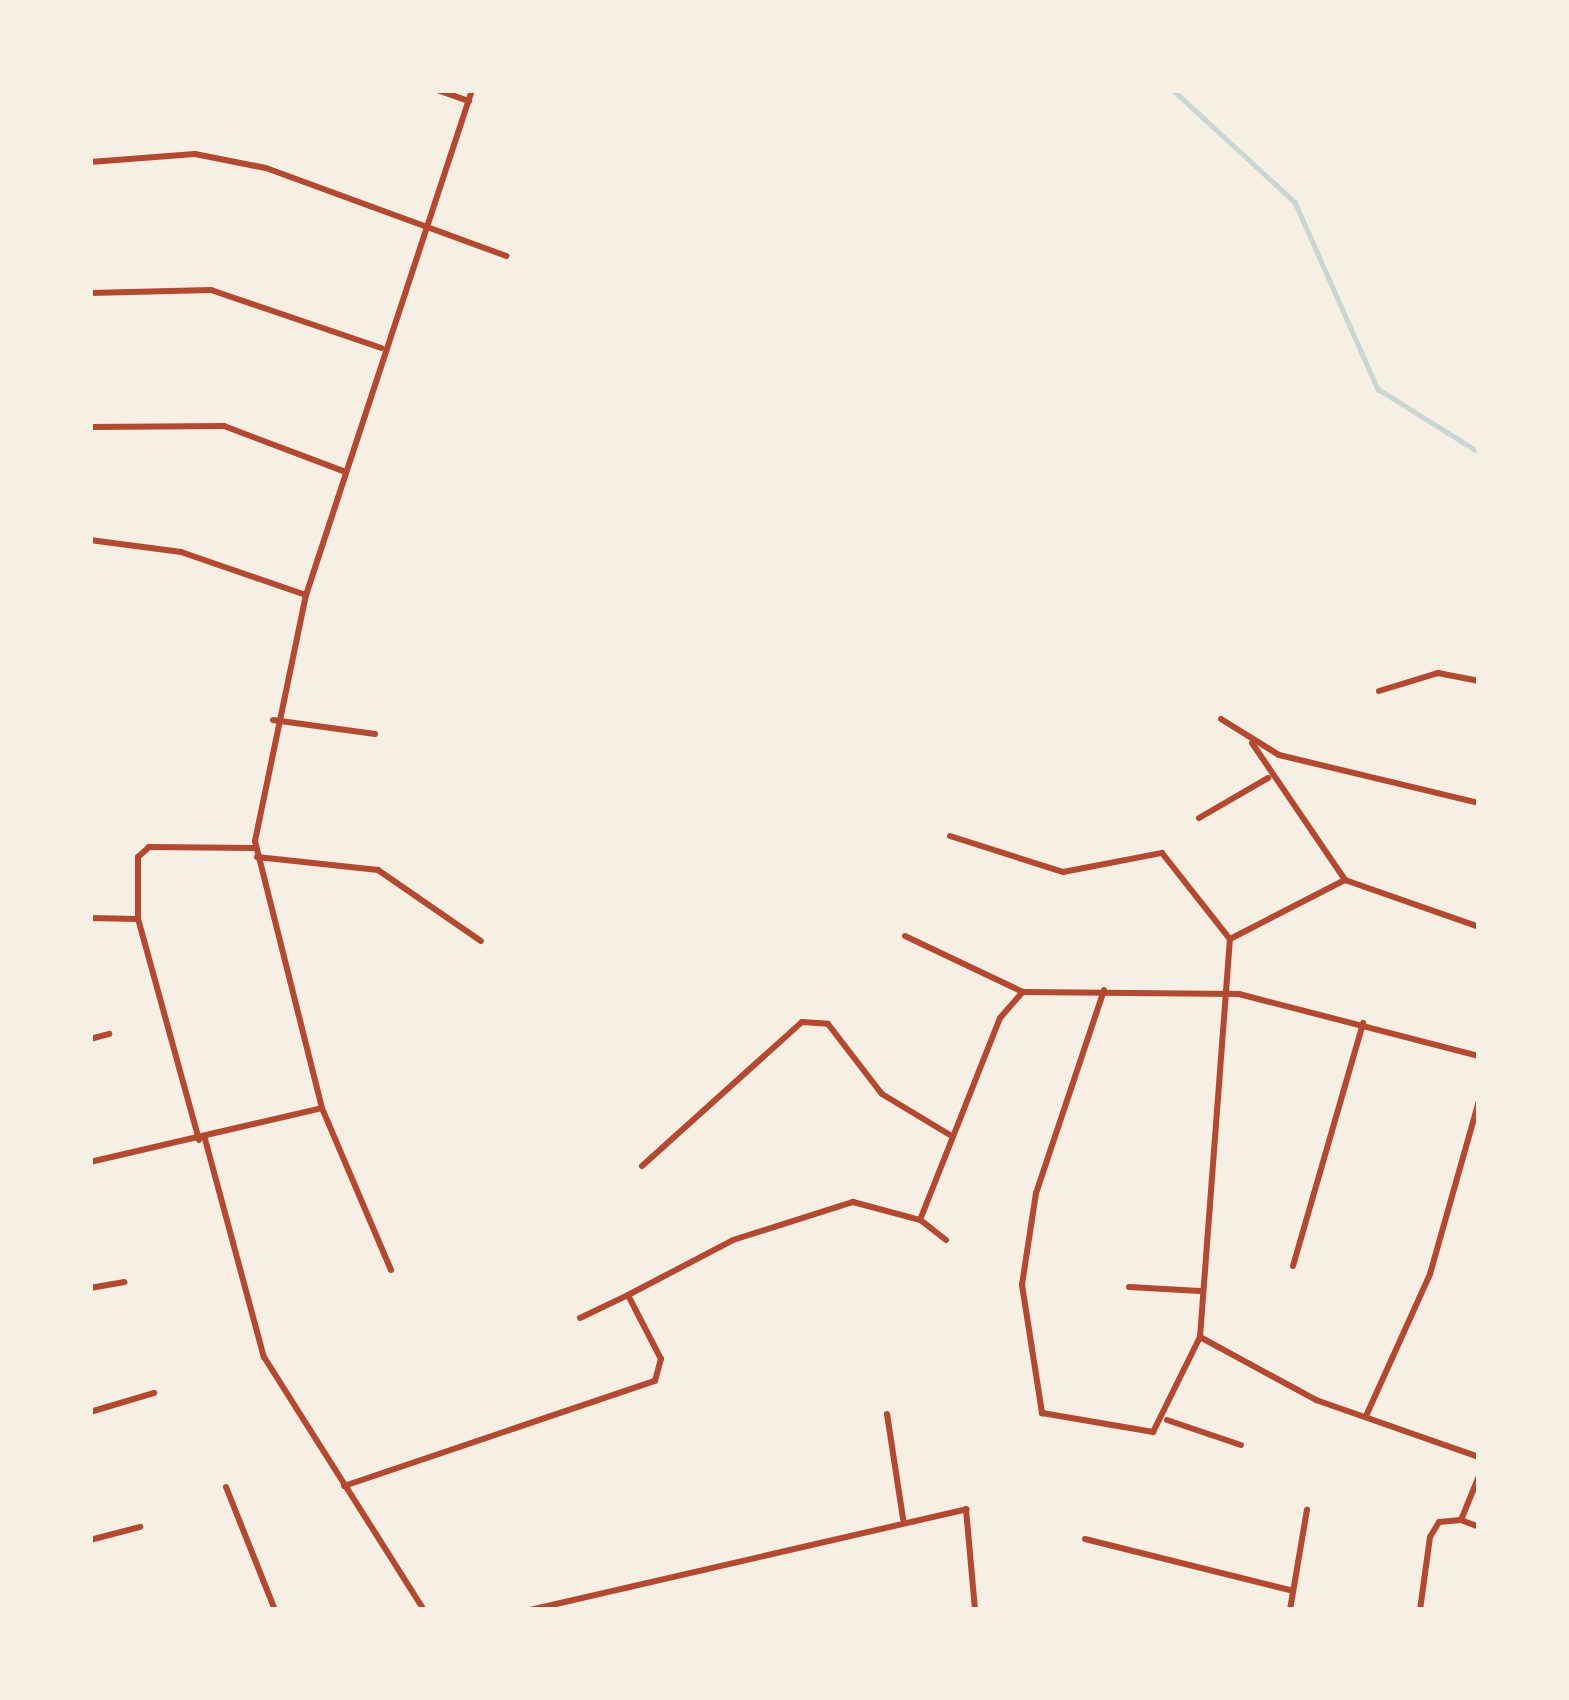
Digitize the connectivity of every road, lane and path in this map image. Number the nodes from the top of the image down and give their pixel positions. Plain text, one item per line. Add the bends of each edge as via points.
1 (437, 90) edge
2 (472, 90) edge
3 (469, 101) junction
4 (90, 162) edge
5 (428, 231) junction
6 (506, 256) dead end
7 (90, 293) edge
8 (382, 349) junction
9 (90, 427) edge
10 (343, 471) junction
11 (90, 540) edge
12 (306, 595) junction
13 (1479, 681) edge
14 (1379, 691) dead end
15 (1221, 719) dead end
16 (273, 720) junction
17 (374, 734) dead end
18 (1252, 743) junction
19 (1268, 778) junction
20 (1479, 803) edge
21 (1199, 818) dead end
22 (950, 836) dead end
23 (256, 852) junction
24 (1345, 880) junction
25 (90, 918) edge
26 (138, 919) junction
27 (1479, 927) edge
28 (905, 936) dead end
29 (1230, 939) junction
30 (481, 940) dead end
31 (1104, 990) junction
32 (1023, 992) junction
33 (1222, 999) junction
34 (1363, 1023) junction
35 (109, 1034) dead end
36 (90, 1039) edge
37 (1479, 1056) edge
38 (1479, 1101) edge
39 (322, 1108) junction
40 (950, 1135) junction
41 (202, 1140) junction
42 (90, 1162) edge
43 (642, 1166) dead end
44 (920, 1220) junction
45 (946, 1240) dead end
46 (1293, 1266) dead end
47 (391, 1270) dead end
48 (124, 1282) dead end
49 (1129, 1287) dead end
50 (90, 1288) edge
51 (1200, 1291) junction
52 (628, 1294) junction
53 (580, 1318) dead end
54 (1200, 1337) junction
55 (154, 1393) dead end
56 (90, 1412) edge
57 (887, 1414) dead end
58 (1366, 1415) junction
59 (1167, 1420) junction
60 (1241, 1445) dead end
61 (1479, 1456) edge
62 (1479, 1476) edge
63 (344, 1486) junction
64 (226, 1487) dead end
65 (1307, 1509) dead end
66 (903, 1519) junction
67 (1462, 1520) junction
68 (140, 1527) dead end
69 (1479, 1527) edge
70 (1085, 1539) dead end
71 (90, 1540) edge
72 (1293, 1591) junction
73 (275, 1610) edge
74 (424, 1610) edge
75 (530, 1610) edge
76 (974, 1610) edge
77 (1290, 1610) edge
78 (1420, 1610) edge

1 - 3 street
2 - 3 street
3 - 5 street
4 - 5 street via 195,154 266,168
5 - 6 street
5 - 8 street
7 - 8 street via 211,290
8 - 10 street
9 - 10 street via 224,426
10 - 12 street
11 - 12 street via 181,552
12 - 16 street
13 - 14 street via 1438,673
15 - 18 street
16 - 17 street
16 - 23 street
18 - 19 street
18 - 20 street
19 - 21 street
19 - 24 street
22 - 29 street via 1063,872 1162,853
23 - 26 street via 149,848 136,869
23 - 30 street via 378,870
23 - 39 street
24 - 27 street
24 - 29 street
25 - 26 street
26 - 41 street
28 - 32 street
29 - 33 street
31 - 32 street
31 - 33 street
31 - 59 street via 1036,1193 1022,1286 1036,1395 1054,1418 1153,1432
32 - 40 street via 1000,1018
33 - 34 street via 1284,1000
33 - 51 street
34 - 37 street
34 - 46 street
35 - 36 street
38 - 58 street via 1430,1274
39 - 41 street
39 - 47 street
40 - 43 street via 882,1094 828,1024 802,1022
40 - 44 street
41 - 42 street
41 - 63 street via 264,1357
44 - 45 street
44 - 52 street via 866,1203 821,1209
48 - 50 street
49 - 51 street
51 - 54 street
52 - 53 street
52 - 63 street via 662,1359 655,1381
54 - 58 street
54 - 59 street
55 - 56 street
57 - 66 street
58 - 61 street
59 - 60 street
62 - 67 street
63 - 74 street
64 - 73 street
65 - 72 street
66 - 75 street
66 - 76 street via 966,1508
67 - 69 street
67 - 78 street via 1439,1522 1430,1537
68 - 71 street
70 - 72 street
72 - 77 street

